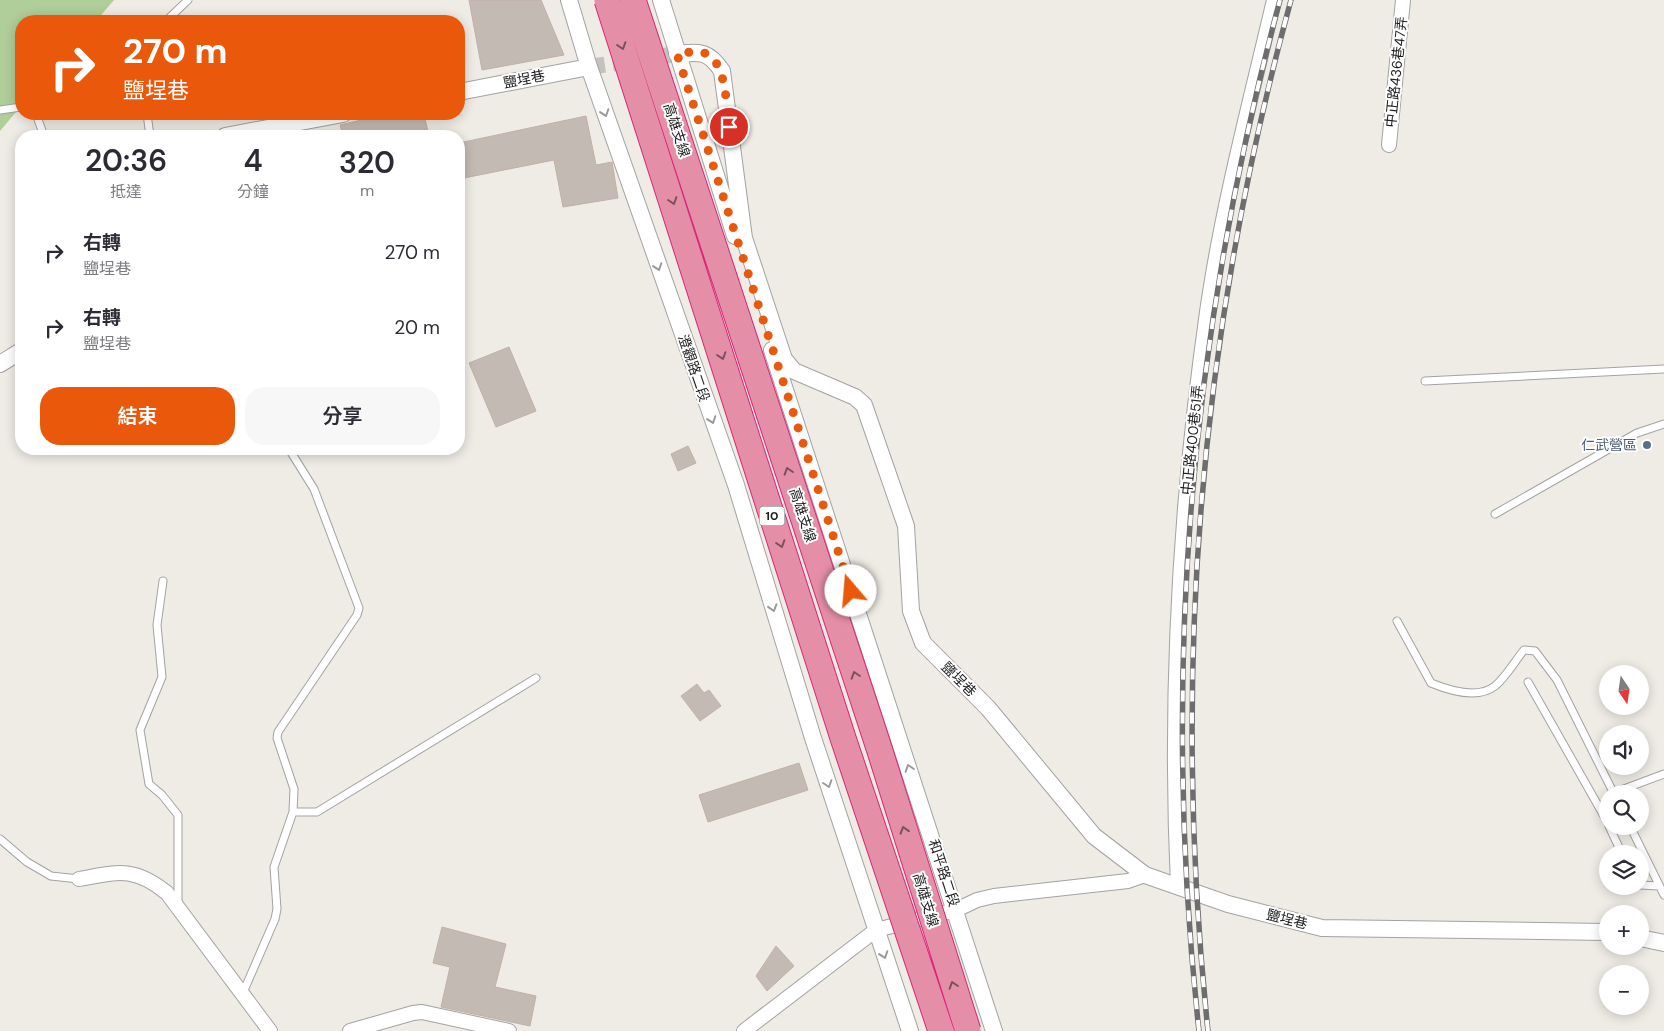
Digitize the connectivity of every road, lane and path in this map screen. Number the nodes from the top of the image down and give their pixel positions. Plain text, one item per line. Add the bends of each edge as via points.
1 (188, 0) edge
2 (569, 0) edge
3 (607, 0) edge
4 (632, 0) edge
5 (661, 0) edge
6 (1274, 0) edge
7 (1403, 0) edge
8 (172, 15) edge
9 (677, 54) junction
10 (589, 67) junction
11 (465, 91) edge
12 (15, 108) edge
13 (0, 110) edge
14 (311, 120) edge
15 (257, 130) edge
16 (1389, 145) dead end
17 (15, 355) edge
18 (0, 364) edge
19 (1664, 369) edge
20 (1425, 381) dead end
21 (1664, 424) edge
22 (293, 455) edge
23 (1495, 514) dead end
24 (163, 581) dead end
25 (1397, 621) dead end
26 (536, 678) dead end
27 (1528, 682) dead end
28 (1664, 774) edge
29 (1610, 785) edge
30 (1635, 785) edge
31 (1599, 807) edge
32 (294, 812) junction
33 (1634, 835) edge
34 (0, 839) edge
35 (1145, 875) junction
36 (79, 879) joint
37 (1649, 885) edge
38 (1178, 886) junction
39 (1660, 886) junction
40 (1664, 895) edge
41 (178, 904) junction
42 (956, 910) junction
43 (876, 930) junction
44 (1599, 932) edge
45 (1649, 940) edge
46 (1664, 943) edge
47 (242, 995) junction
48 (270, 1031) edge
49 (350, 1031) edge
50 (509, 1031) edge
51 (744, 1031) edge
52 (910, 1031) edge
53 (941, 1031) edge
54 (968, 1031) edge
55 (994, 1031) edge

1 - 8 lane
2 - 10 street, 澄觀路二段
3 -> 53 highway, 高雄支線 / 10, bridge via 842,738
54 -> 4 highway, 高雄支線 / 10, bridge via 879,748
5 - 9 street
6 - 38 street, 中正路400巷51弄 via 1234,170 1207,310 1187,469 1176,638
7 - 16 street, 中正路436巷47弄
9 - 35 street, 鹽埕巷 via 702,52 714,59 722,71 744,238 784,359 794,371 855,397 864,405 906,526 911,611 923,642 988,708 1094,836
42 -> 9 street, 和平路二段
10 - 11 street, 鹽埕巷
10 -> 43 street, 澄觀路二段 via 736,486 812,738
12 - 13 lane
14 - 15 street
17 - 18 street
19 - 20 lane
21 - 23 lane via 1637,433
22 - 32 lane via 314,489 359,608 278,732 277,738 294,788
24 - 41 lane via 157,625 162,677 140,730 149,784 178,815
25 - 29 lane via 1431,683 1449,690 1468,693 1494,687 1524,650 1535,652 1557,680
26 - 32 lane via 317,812
27 - 31 lane
28 - 30 lane
32 - 47 lane via 274,867 277,909
33 - 39 lane
34 - 36 lane via 50,876
35 - 38 street, 鹽埕巷
35 - 42 street via 1128,881 994,896
36 - 41 street via 129,872 156,884
37 - 39 lane
38 - 44 street, 鹽埕巷 via 1228,904 1322,928
39 - 40 lane
41 - 47 street
42 - 43 street
42 - 55 street, 和平路二段
43 - 51 street
43 -> 52 street
45 - 46 street
47 - 48 street
49 - 50 street via 422,1012

